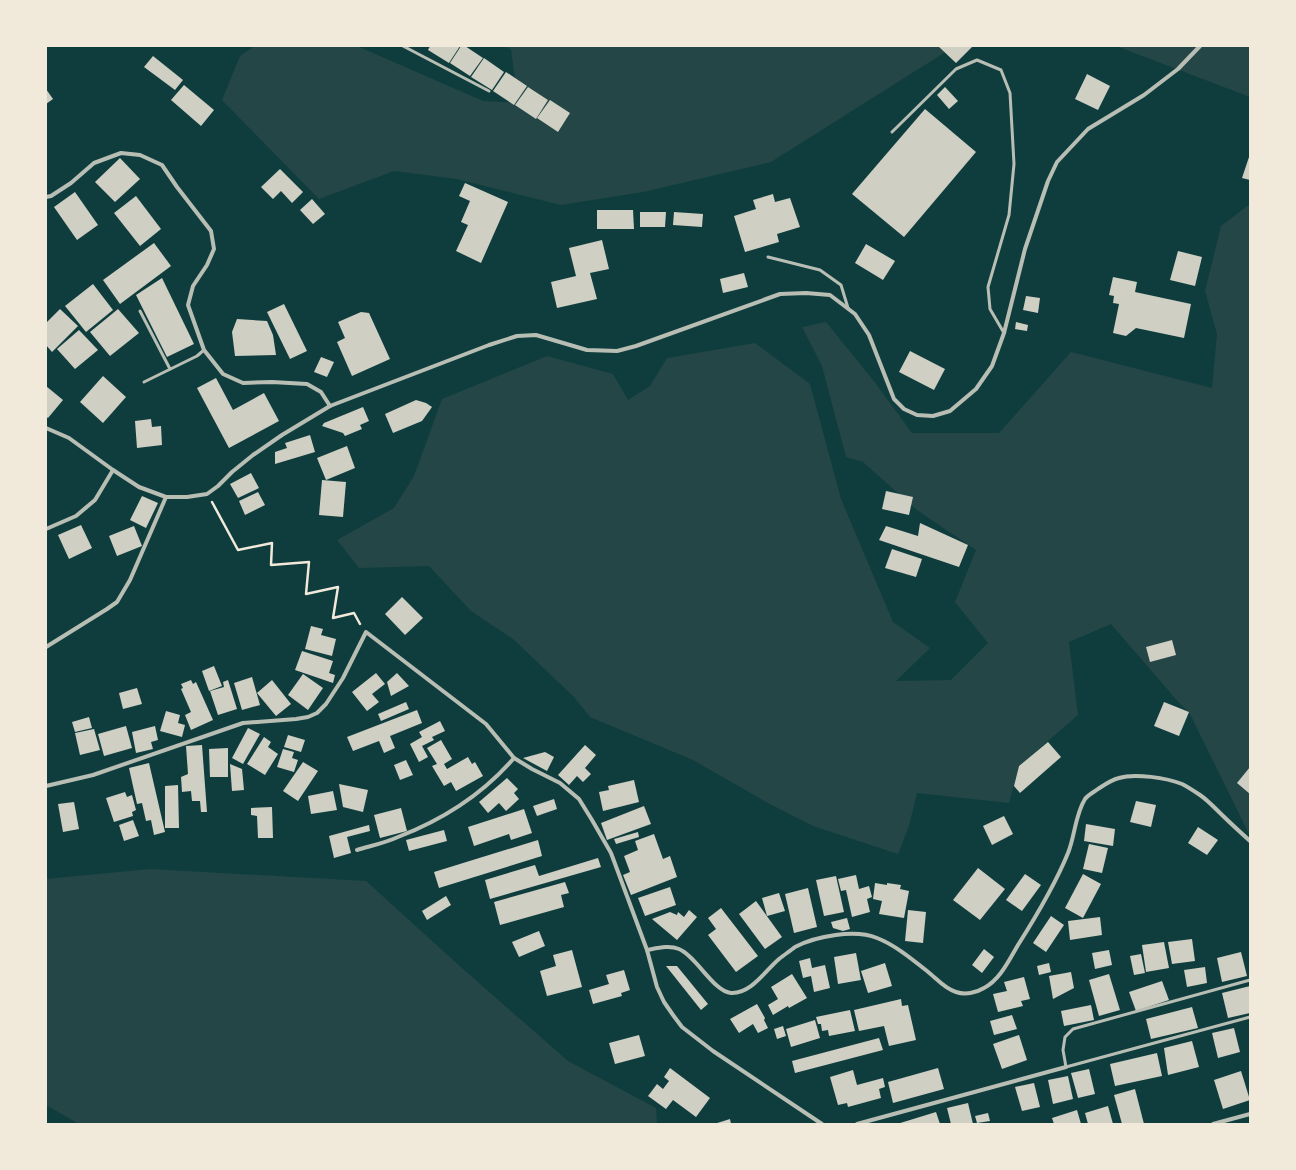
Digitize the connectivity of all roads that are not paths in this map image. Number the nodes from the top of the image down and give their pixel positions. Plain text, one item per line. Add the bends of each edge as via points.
1 (403, 46) edge
2 (1200, 46) edge
3 (489, 91) dead end
4 (892, 132) dead end
5 (46, 197) edge
6 (768, 257) dead end
7 (848, 308) junction
8 (140, 311) dead end
9 (1004, 333) junction
10 (204, 350) junction
11 (170, 369) junction
12 (144, 382) dead end
13 (330, 406) junction
14 (46, 428) edge
15 (113, 470) junction
16 (166, 497) junction
17 (46, 528) edge
18 (46, 647) edge
19 (514, 758) junction
20 (46, 786) edge
21 (1250, 841) edge
22 (357, 850) dead end
23 (648, 950) junction
24 (1250, 980) edge
25 (1250, 1017) edge
26 (1066, 1067) junction
27 (1250, 1114) edge
28 (822, 1124) edge
29 (858, 1124) edge
30 (1213, 1124) edge

1 - 3 lane
2 - 9 street via 1178,69 1144,95 1088,129 1057,162 1024,249
4 - 9 lane via 956,69 977,60 1001,70 1010,93 1014,164 1009,215 988,287 990,310
5 - 10 street via 71,184 94,163 121,152 140,155 162,165 211,231 214,249 193,286 188,305
6 - 7 lane via 820,270 841,285
7 - 9 street via 869,335 894,399 904,409 917,415 933,416 950,411 976,389 992,366
7 - 13 street via 830,295 780,294 616,351 587,350 536,335 517,336 457,356
8 - 11 lane
10 - 11 lane
10 - 13 street via 223,374 243,383 307,384 321,392
11 - 12 lane
13 - 16 street via 253,455 207,494
14 - 15 street via 69,438
15 - 16 street via 139,487
15 - 17 street via 94,500 76,516
16 - 18 street via 130,580 117,602
19 - 20 street via 486,724 366,632 343,678 326,704 308,717 243,723 93,775
19 - 22 street via 482,789 432,822 397,838
19 - 23 street via 560,783 579,799 611,853
21 - 23 street via 1201,796 1183,784 1130,776 1107,783 1086,798 1069,851 1054,883 1009,960 990,985 968,993 962,994 949,989 895,947 876,937 858,934 837,934 795,947 751,985 738,992 728,993 720,989 680,950 665,947
23 - 28 street via 659,992 682,1027 713,1051
24 - 26 lane via 1073,1029 1065,1037 1063,1050
25 - 26 lane
26 - 29 street
27 - 30 street

